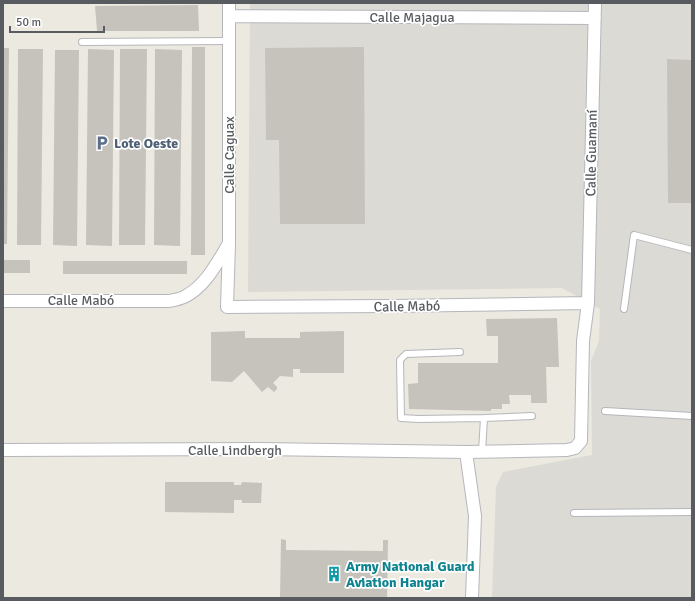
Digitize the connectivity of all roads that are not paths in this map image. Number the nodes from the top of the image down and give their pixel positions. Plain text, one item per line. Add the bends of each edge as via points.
1 (229, 3) edge
2 (595, 3) edge
3 (229, 16) junction
4 (595, 18) junction
5 (229, 41) junction
6 (82, 42) dead end
7 (229, 244) junction
8 (692, 250) edge
9 (3, 300) edge
10 (588, 303) junction
11 (227, 306) joint
12 (624, 309) dead end
13 (460, 352) dead end
14 (605, 411) dead end
15 (532, 416) dead end
16 (692, 416) edge
17 (484, 418) junction
18 (3, 450) edge
19 (466, 452) junction
20 (482, 452) junction
21 (692, 512) edge
22 (574, 513) dead end
23 (472, 598) edge

1 - 3 street, Calle Caguax
2 - 4 street, Calle Guamaní
3 - 4 street, Calle Majagua
3 - 5 street, Calle Caguax
4 - 10 street, Calle Guamaní
5 - 6 lane
5 - 7 street, Calle Caguax
7 - 9 street, Calle Mabó via 211,272 195,290 184,297 169,301
7 - 11 street, Calle Caguax
8 - 12 lane via 634,234
10 - 11 street, Calle Mabó
10 - 20 street, Calle Guamaní via 584,335 581,441 575,448 567,450
13 - 17 lane via 406,354 400,360 401,418
14 - 16 lane
15 - 17 lane
17 - 20 lane
18 - 19 street, Calle Lindbergh via 260,449
19 - 20 street, Calle Lindbergh
19 - 23 street via 475,516
21 - 22 lane

